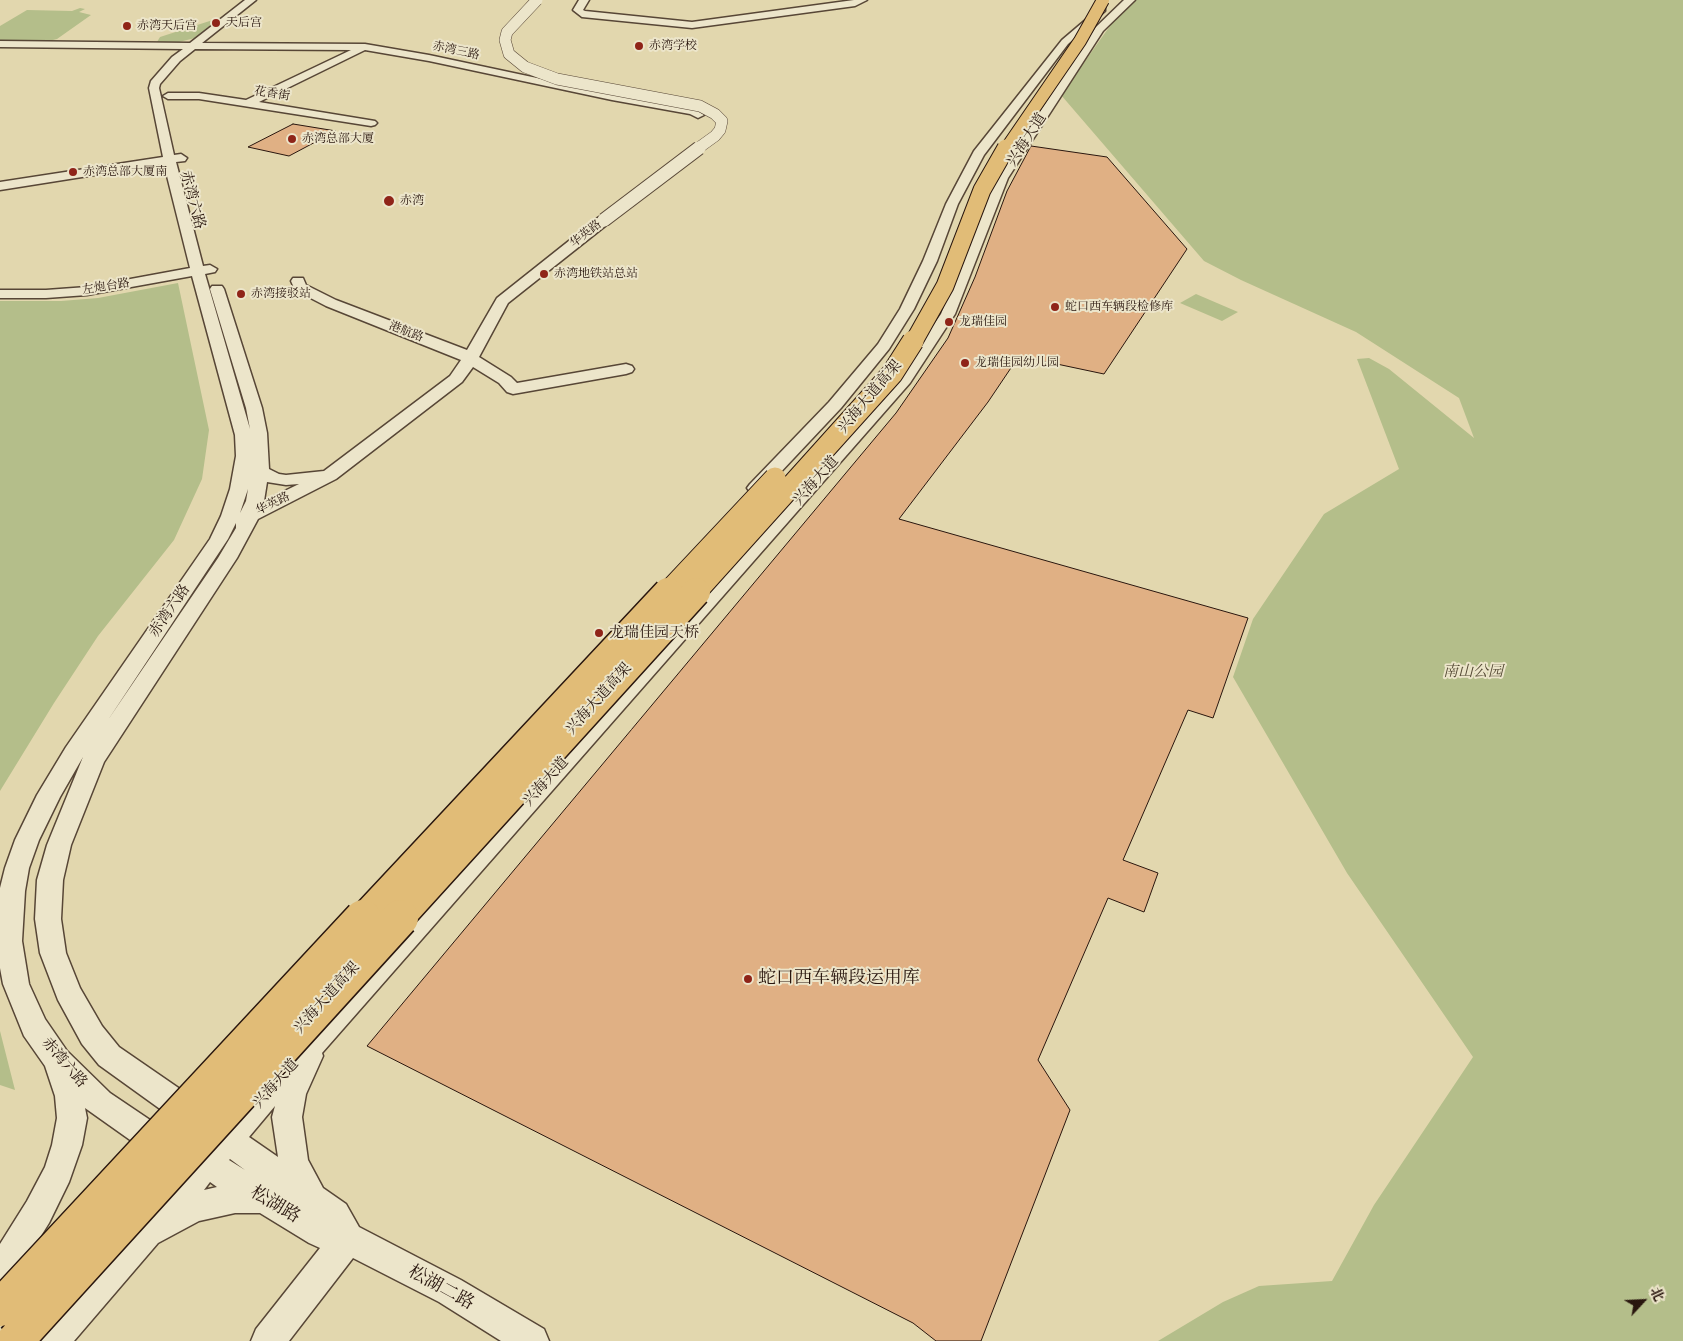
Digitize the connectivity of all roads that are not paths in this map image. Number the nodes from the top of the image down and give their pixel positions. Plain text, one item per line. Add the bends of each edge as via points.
1 (251, 0) edge
2 (258, 0) edge
3 (537, 0) edge
4 (584, 0) edge
5 (862, 0) edge
6 (1092, 0) edge
7 (1103, 0) edge
8 (1114, 0) edge
9 (1130, 0) edge
10 (0, 44) edge
11 (41, 45) junction
12 (198, 45) junction
13 (153, 46) junction
14 (365, 46) junction
15 (176, 59) junction
16 (168, 96) junction
17 (247, 104) junction
18 (698, 115) dead end
19 (371, 123) dead end
20 (176, 152) junction
21 (0, 186) edge
22 (204, 270) junction
23 (298, 281) dead end
24 (0, 294) edge
25 (470, 358) junction
26 (626, 369) dead end
27 (260, 472) junction
28 (335, 472) junction
29 (250, 515) junction
30 (225, 527) junction
31 (6, 893) edge
32 (321, 1034) junction
33 (57, 1060) junction
34 (173, 1100) junction
35 (143, 1132) junction
36 (229, 1138) junction
37 (206, 1163) junction
38 (263, 1198) junction
39 (312, 1200) junction
40 (348, 1238) junction
41 (137, 1242) junction
42 (0, 1273) edge
43 (0, 1284) edge
44 (0, 1308) edge
45 (15, 1341) edge
46 (52, 1341) edge
47 (268, 1341) edge
48 (532, 1341) edge

1 - 12 street, 赤湾六路
2 - 12 street, 赤湾六路
3 - 25 street, 华英路, bridge via 507,32 505,40 509,54 525,67 557,80 700,106 722,121 716,136 502,301
4 - 5 street via 578,10 582,14 692,26
6 - 44 main road, 兴海大道高架, bridge via 1058,56 978,172 923,295 904,328 860,387
7 - 45 main road, 兴海大道高架, bridge via 1080,41 1011,140 986,184 945,286 892,374
8 - 34 street, 兴海大道 via 1065,42 978,154 952,204 907,309 884,346 835,405
9 - 32 street, 兴海大道 via 1099,29 1002,178 948,314 904,380
10 - 11 street
11 - 12 street, 赤湾三路
11 - 13 street, 赤湾三路
12 - 13 street, 赤湾三路
12 - 14 street, 赤湾三路
12 - 15 street, 赤湾六路
12 - 16 street, 赤湾六路 via 169,85
13 - 15 street via 175,50 178,54
14 - 17 street
14 - 18 street, 赤湾三路 via 612,98 694,111
15 - 20 street, 赤湾六路 via 154,88
16 - 17 street, 花香街 via 199,96
16 - 20 street, 赤湾六路
17 - 19 street, 花香街
20 - 21 street
20 - 22 street, 赤湾六路
22 - 24 street, 左炮台路 via 87,291
22 - 27 street, 赤湾六路 via 254,408 261,447
22 - 30 street, 赤湾六路 via 243,435 245,456 239,489
23 - 25 street, 港航路 via 300,287 331,303
25 - 26 street, 港航路 via 505,380 513,389
25 - 28 street, 华英路 via 456,379
27 - 28 street via 286,480
27 - 29 street, 赤湾六路
28 - 29 street, 华英路
29 - 30 street, 华英路
29 - 34 street, 赤湾六路 via 227,558 93,760 59,845 50,880 48,919 53,953 68,992 85,1023 110,1056
30 - 31 street, 赤湾六路 via 74,753 49,795
31 - 33 street, 赤湾六路 via 16,984 34,1027
32 - 36 street, 兴海大道
32 - 39 street via 292,1094 287,1117 294,1163
33 - 35 street, 赤湾六路 via 100,1103
33 - 42 street via 69,1096 72,1118 67,1145 42,1204
34 - 35 street, 兴海大道
34 - 36 street, 赤湾六路
35 - 37 street, 赤湾六路
35 - 43 street, 兴海大道
36 - 37 street, 兴海大道
36 - 39 street, 松湖路
37 - 38 street, 松湖路
37 - 41 street, 兴海大道
38 - 40 street, 松湖路 via 320,1232
38 - 41 street via 236,1198 194,1207
39 - 40 street, 松湖路 via 336,1214
40 - 47 street
40 - 48 street, 松湖二路 via 450,1291
41 - 46 street, 兴海大道

